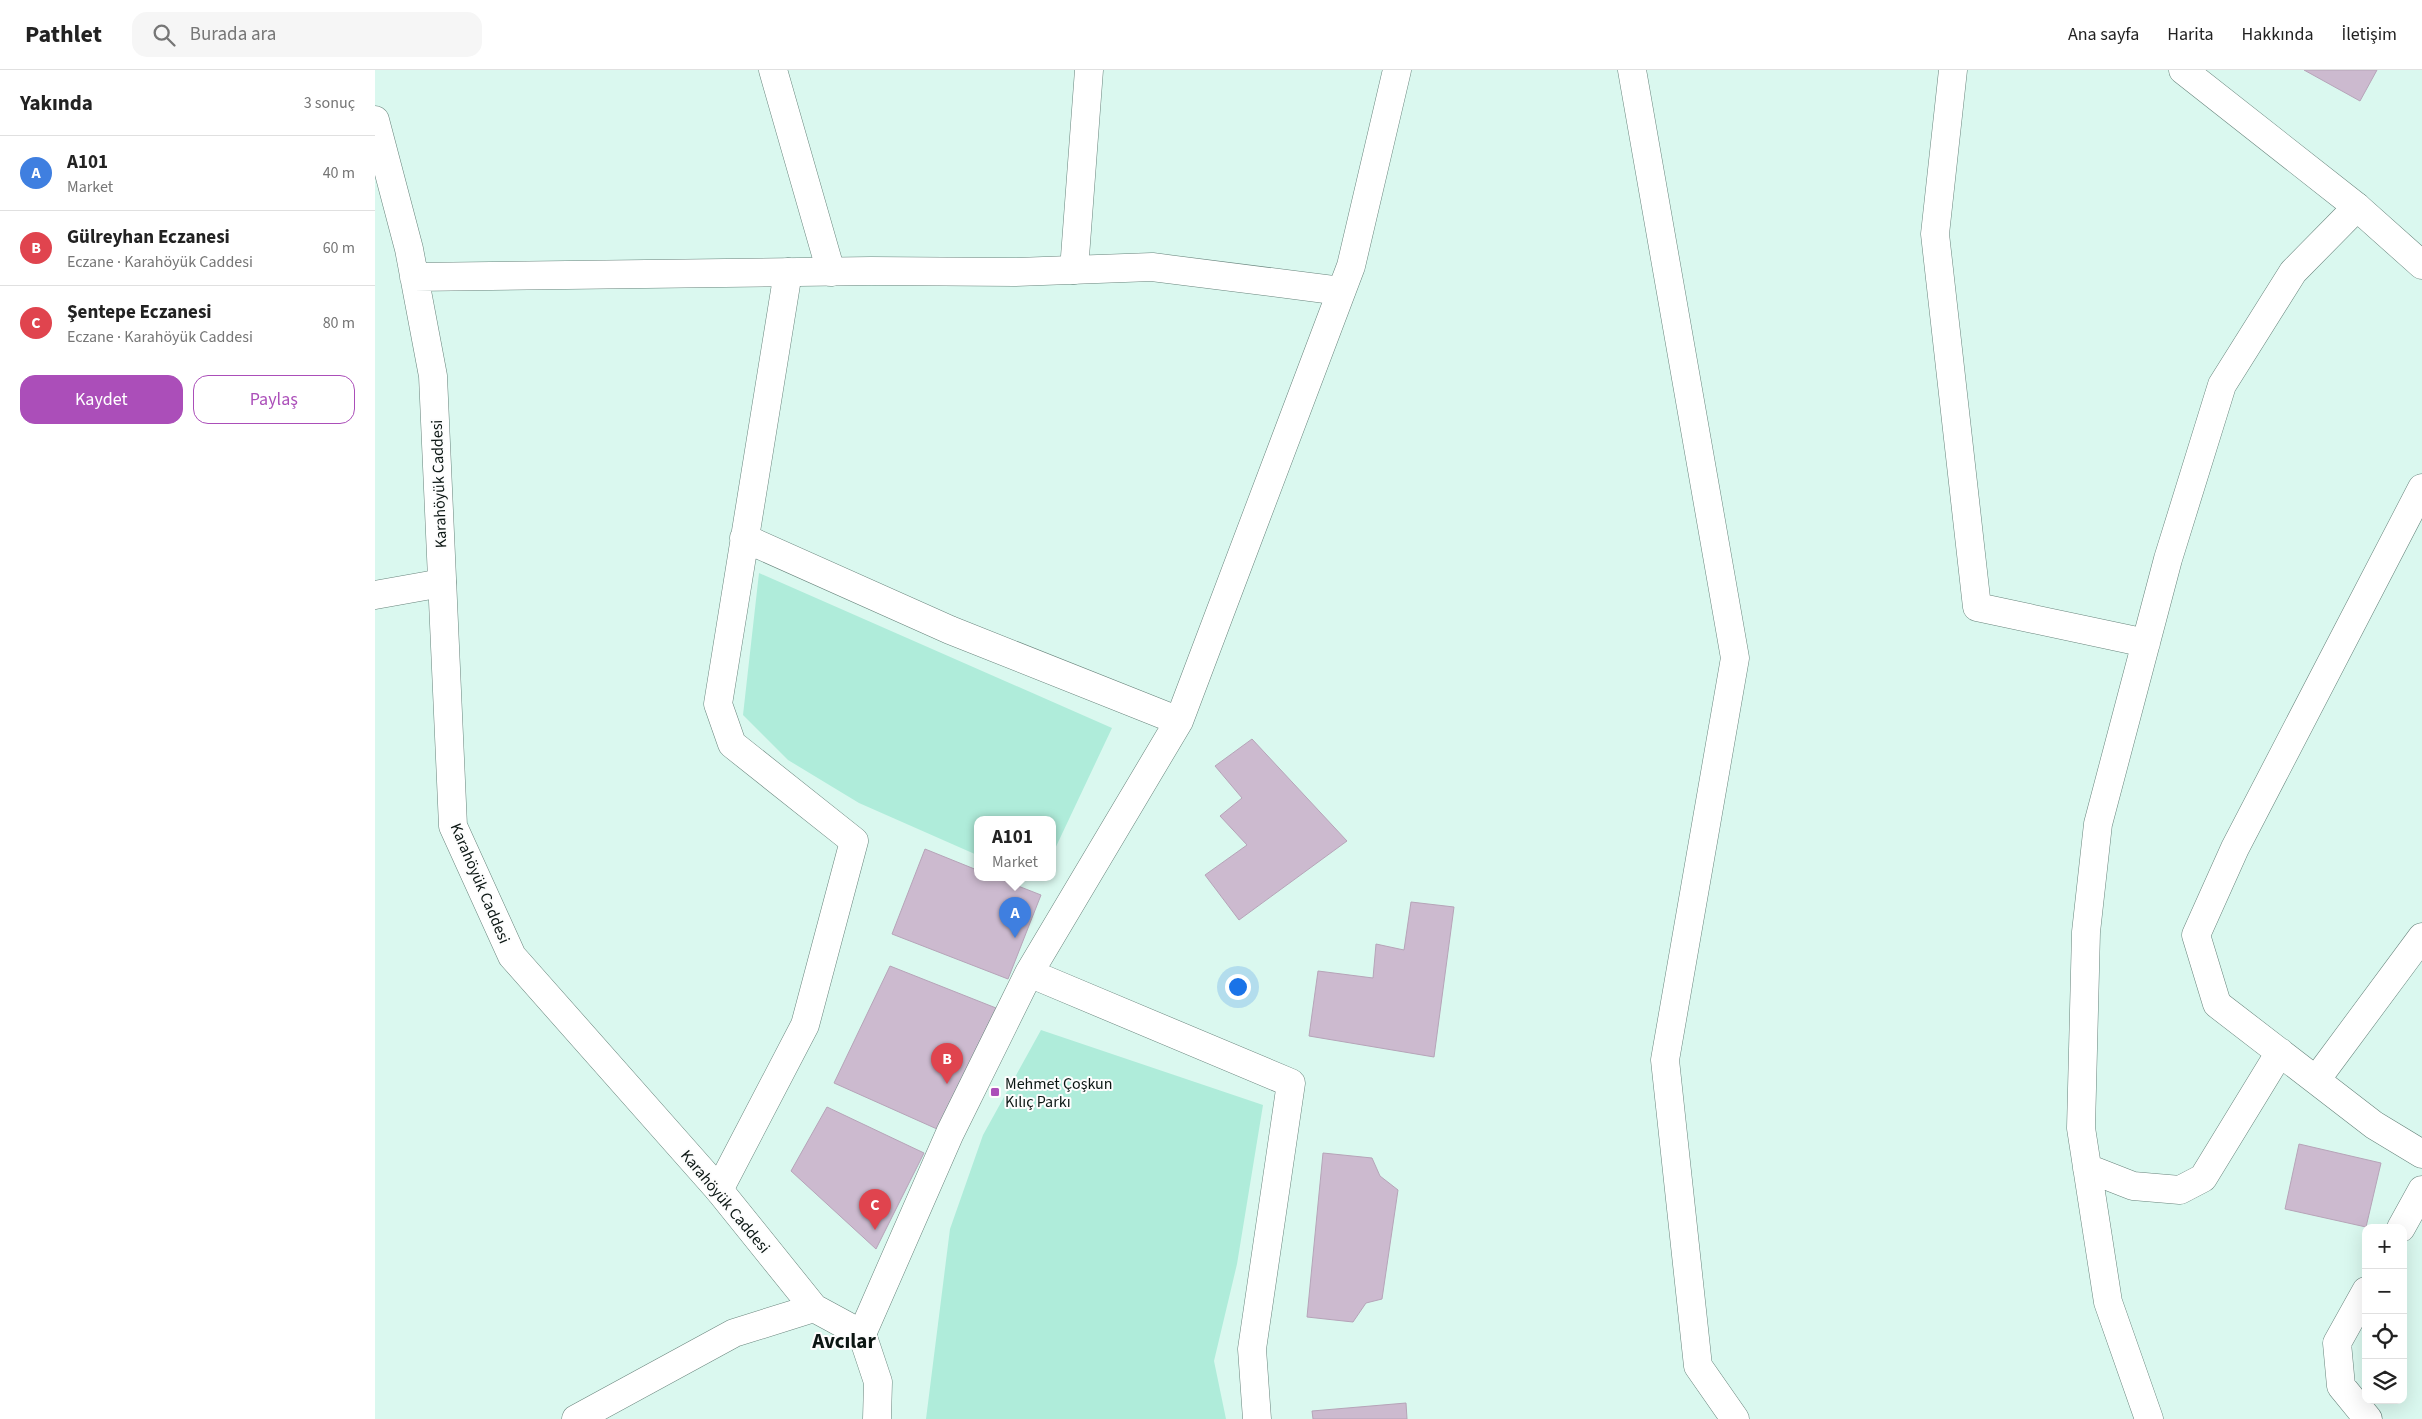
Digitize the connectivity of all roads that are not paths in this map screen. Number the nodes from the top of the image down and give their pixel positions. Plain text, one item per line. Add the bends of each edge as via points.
1 (773, 70) edge
2 (1089, 70) edge
3 (1397, 70) edge
4 (1631, 70) edge
5 (1953, 70) edge
6 (2183, 70) edge
7 (375, 120) edge
8 (2357, 207) junction
9 (2422, 265) edge
10 (1074, 270) junction
11 (788, 272) junction
12 (831, 272) junction
13 (414, 277) junction
14 (1341, 292) junction
15 (2422, 488) edge
16 (744, 538) junction
17 (442, 582) junction
18 (375, 595) edge
19 (2146, 643) junction
20 (1179, 721) junction
21 (2422, 937) edge
22 (1029, 973) junction
23 (2280, 1052) junction
24 (2316, 1080) junction
25 (2422, 1154) edge
26 (2087, 1168) junction
27 (719, 1190) junction
28 (2422, 1190) edge
29 (2403, 1224) edge
30 (2362, 1298) edge
31 (814, 1308) junction
32 (862, 1334) junction
33 (576, 1419) edge
34 (877, 1419) edge
35 (1257, 1419) edge
36 (1735, 1419) edge
37 (2149, 1419) edge
38 (2368, 1419) edge

1 - 12 street
2 - 10 street
3 - 14 street via 1351,266
4 - 36 street via 1735,658 1665,1060 1698,1366
5 - 19 street via 1935,234 1977,607
6 - 8 street
7 - 13 street, Karahöyük Caddesi
8 - 9 street
8 - 19 street via 2293,272 2222,384
10 - 12 street
10 - 14 street via 1152,267
11 - 12 street
11 - 13 street
11 - 16 street
13 - 17 street, Karahöyük Caddesi via 433,376
14 - 20 street
15 - 23 street via 2235,848 2196,935 2217,1004
16 - 20 street via 950,630
16 - 27 street via 718,704 732,744 854,841 805,1025
17 - 18 street
17 - 27 street, Karahöyük Caddesi via 453,826 512,956
19 - 26 street via 2097,834 2086,932 2081,1128
20 - 22 street
21 - 24 street
22 - 32 street via 950,1133
22 - 35 street via 1291,1083 1252,1349
23 - 24 street
23 - 26 street via 2203,1178 2179,1190 2133,1186
24 - 25 street via 2374,1124
26 - 37 street via 2108,1302
27 - 31 street, Karahöyük Caddesi
28 - 29 street
30 - 38 street via 2337,1343 2341,1386
31 - 32 street, Karahöyük Caddesi
31 - 33 street via 734,1333
32 - 34 street via 879,1382

